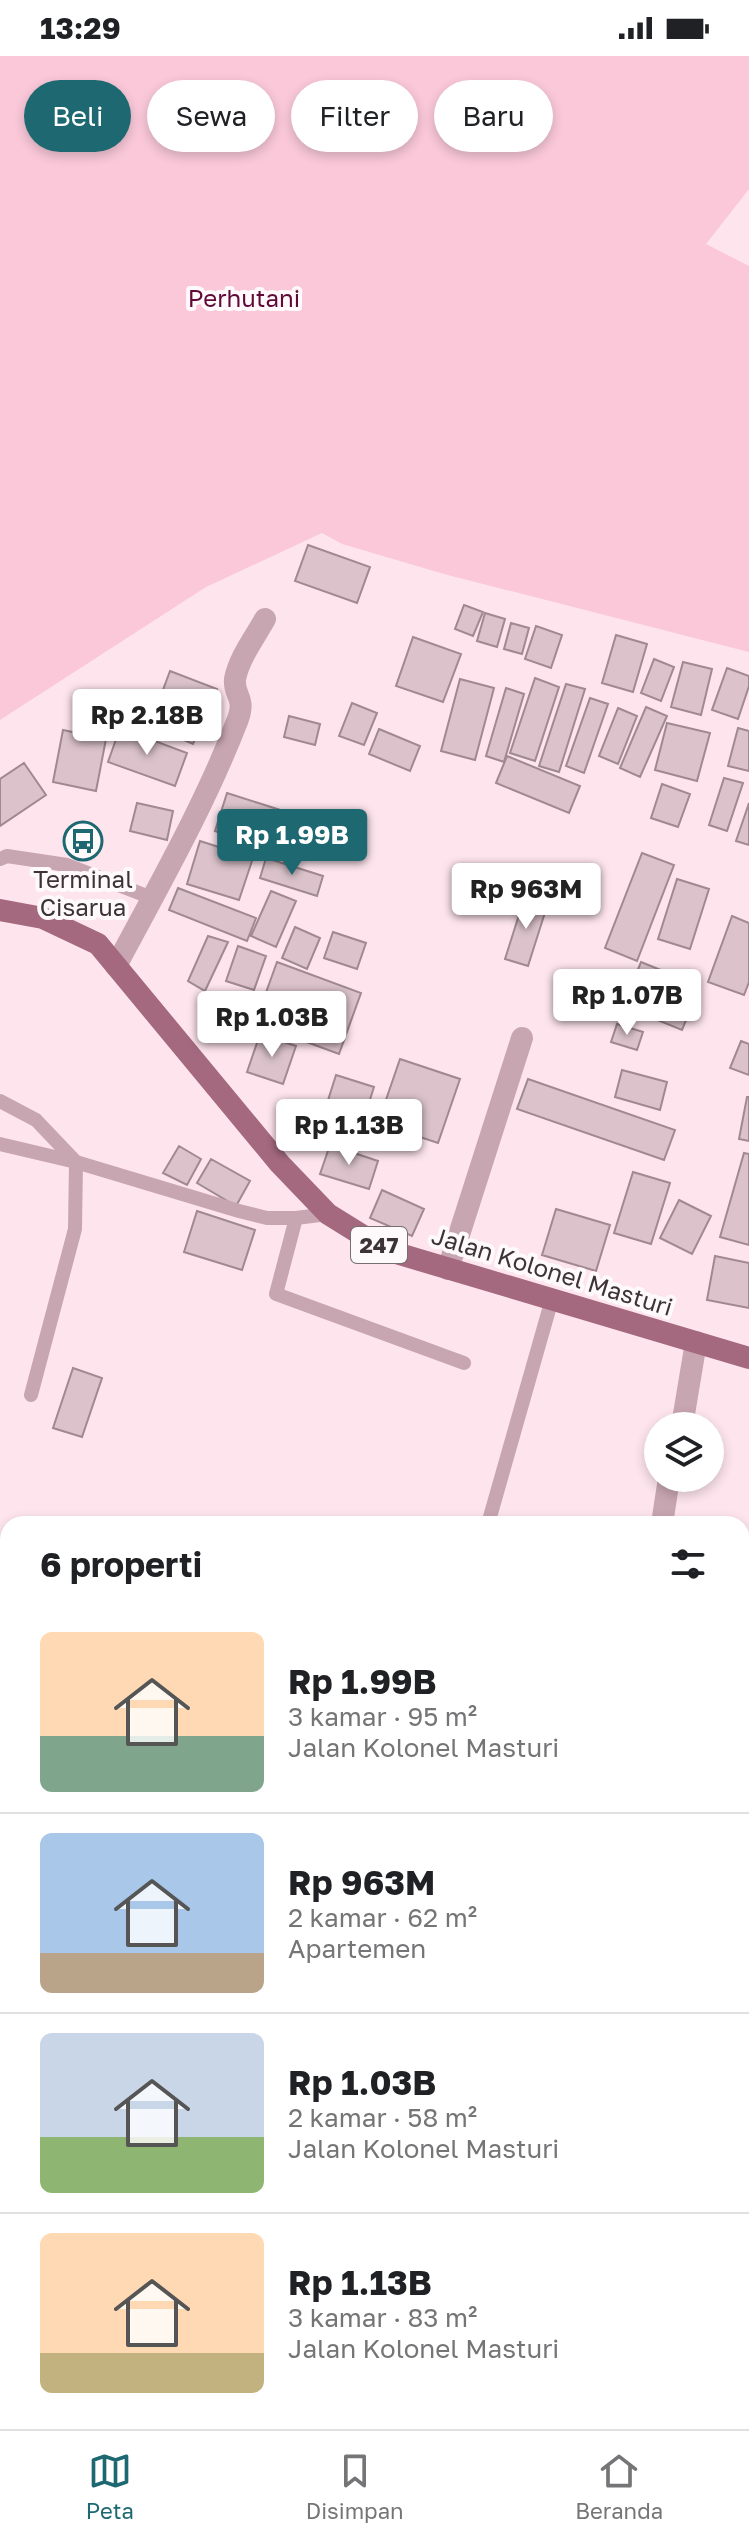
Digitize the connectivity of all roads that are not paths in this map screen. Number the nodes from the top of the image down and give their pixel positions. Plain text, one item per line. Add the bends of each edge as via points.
1 (265, 619) dead end
2 (0, 859) edge
3 (152, 898) junction
4 (0, 910) edge
5 (116, 966) junction
6 (522, 1038) dead end
7 (0, 1101) edge
8 (0, 1144) edge
9 (76, 1162) junction
10 (328, 1214) junction
11 (296, 1218) junction
12 (448, 1269) junction
13 (552, 1299) junction
14 (696, 1342) junction
15 (749, 1358) edge
16 (464, 1363) dead end
17 (31, 1395) dead end
18 (684, 1412) edge
19 (667, 1492) edge
20 (490, 1516) edge
21 (663, 1516) edge

1 - 3 street via 235,680 242,699 239,716
2 - 3 lane via 67,865
3 - 5 street
4 - 5 main road, Jalan Kolonel Masturi / 247 via 43,918 98,944
5 - 10 main road, Jalan Kolonel Masturi / 247
6 - 12 street
7 - 9 lane via 36,1120
8 - 9 lane
9 - 11 lane via 239,1211
9 - 17 lane via 75,1229
10 - 11 lane
10 - 12 main road, Jalan Kolonel Masturi / 247 via 386,1250
11 - 16 lane via 276,1294
12 - 13 main road, Jalan Kolonel Masturi / 247
13 - 14 main road, Jalan Kolonel Masturi / 247
13 - 20 lane
14 - 15 main road, Jalan Kolonel Masturi / 247
14 - 18 street
19 - 21 street

